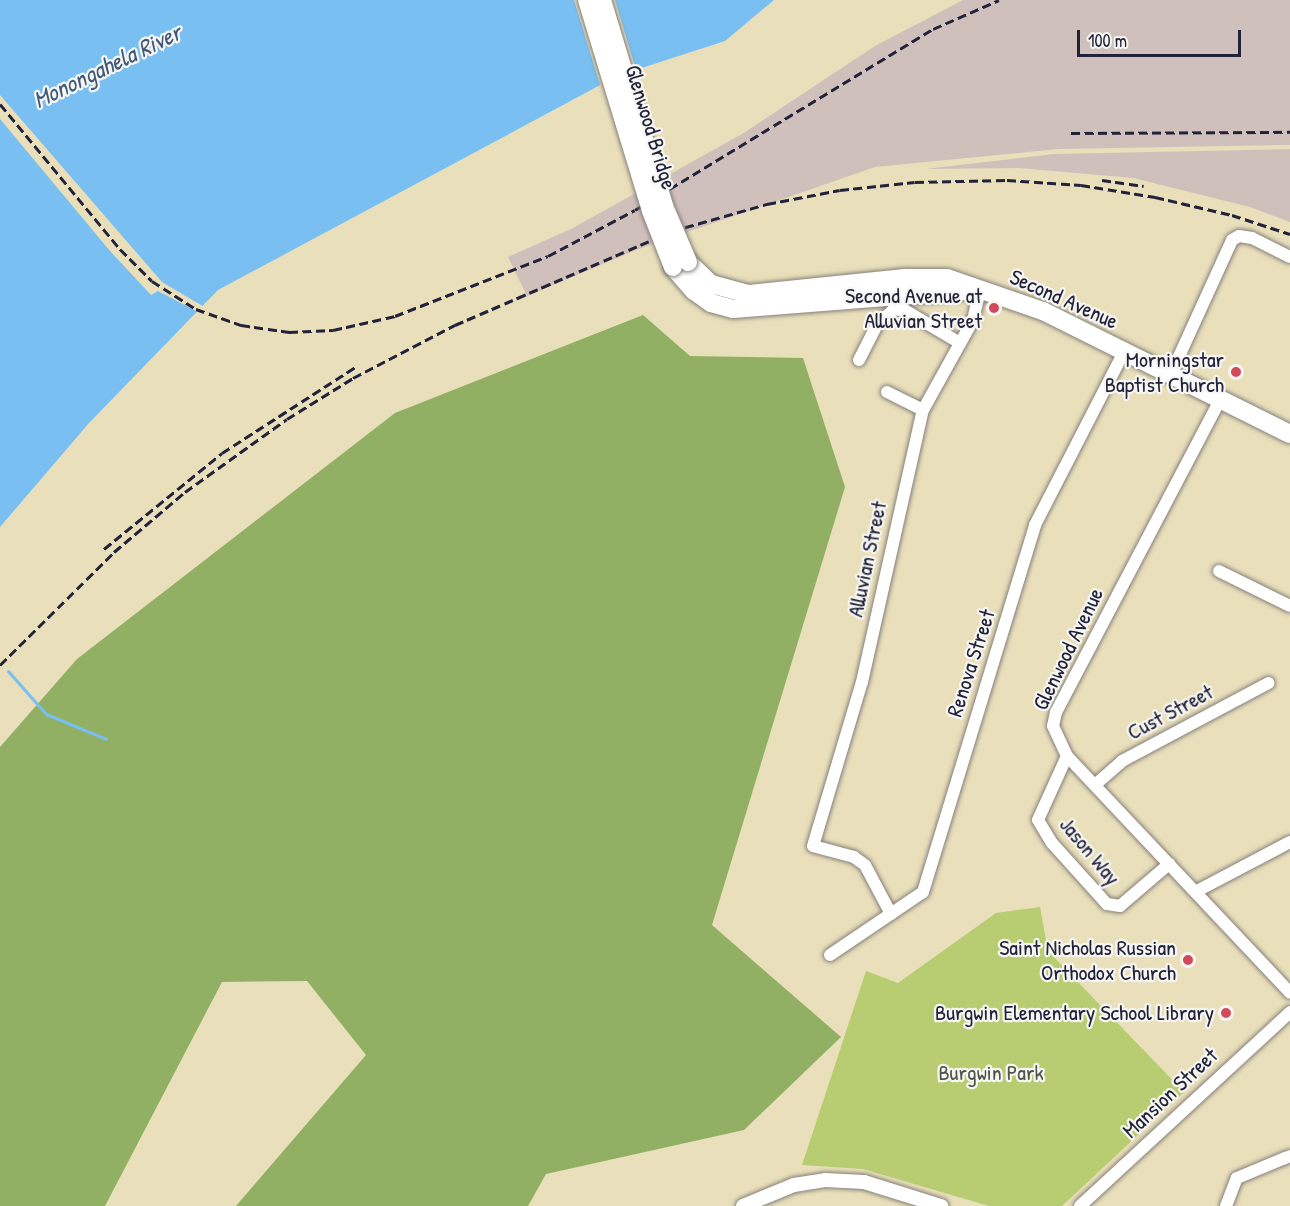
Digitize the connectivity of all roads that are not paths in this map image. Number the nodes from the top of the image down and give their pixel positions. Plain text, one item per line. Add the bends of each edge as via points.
1 (587, 0) edge
2 (602, 0) edge
3 (1290, 257) edge
4 (680, 265) junction
5 (980, 290) junction
6 (960, 343) junction
7 (1124, 352) junction
8 (859, 360) dead end
9 (1171, 374) junction
10 (887, 392) dead end
11 (1220, 400) junction
12 (923, 410) junction
13 (1290, 434) edge
14 (1219, 571) dead end
15 (1290, 606) edge
16 (1269, 683) dead end
17 (1067, 756) junction
18 (1096, 784) junction
19 (1290, 842) edge
20 (1169, 864) junction
21 (1197, 891) junction
22 (891, 914) junction
23 (830, 955) dead end
24 (1290, 993) edge
25 (1290, 1012) edge
26 (1290, 1156) edge
27 (743, 1206) edge
28 (941, 1206) edge
29 (1080, 1206) edge
30 (1226, 1206) edge

1 - 4 main road, Glenwood Bridge, bridge via 651,211
2 - 4 main road, Glenwood Bridge, bridge
3 - 9 street via 1252,238 1239,236 1232,240
4 - 5 main road, Second Avenue via 711,284 749,294 925,277 947,278
5 - 6 street, Alluvian Street via 973,320
5 - 7 main road, Second Avenue via 1043,311
6 - 8 street via 906,311 894,309 877,326
6 - 12 street, Alluvian Street
7 - 9 main road, Second Avenue
7 - 22 street, Renova Street via 1035,525 923,892
9 - 11 main road, Second Avenue
10 - 12 street
11 - 13 main road, Second Avenue
11 - 17 street, Glenwood Avenue via 1053,719 1057,739
12 - 22 street, Alluvian Street via 862,682 813,846 854,857 865,865
14 - 15 street
16 - 18 street, Cust Street via 1122,761
17 - 18 street, Glenwood Avenue
17 - 20 street, Jason Way via 1038,820 1052,843 1110,906 1120,906
18 - 20 street, Glenwood Avenue
19 - 21 street
20 - 21 street, Glenwood Avenue
21 - 24 street, Glenwood Avenue
22 - 23 street, Renova Street
25 - 29 street, Mansion Street
26 - 30 street via 1237,1178
27 - 28 street via 794,1185 825,1180 864,1182

